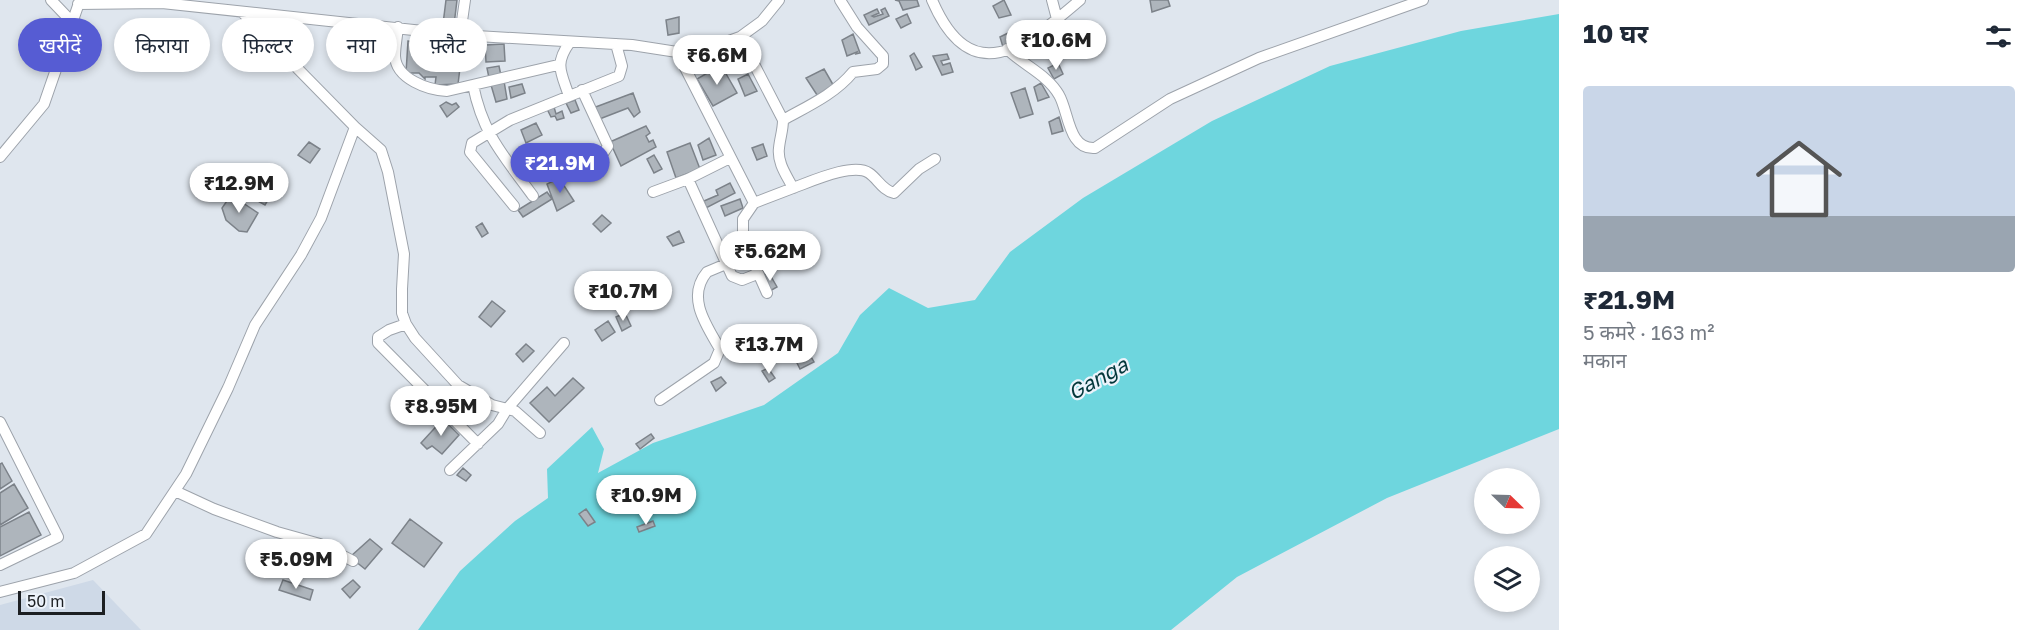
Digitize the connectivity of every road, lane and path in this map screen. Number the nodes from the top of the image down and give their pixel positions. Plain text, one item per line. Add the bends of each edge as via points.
1 (51, 0) edge
2 (465, 0) edge
3 (779, 0) edge
4 (840, 0) edge
5 (932, 0) edge
6 (1052, 0) edge
7 (1080, 0) edge
8 (1423, 0) edge
9 (79, 2) edge
10 (193, 3) edge
11 (242, 12) junction
12 (68, 18) edge
13 (73, 18) edge
14 (462, 18) edge
15 (1057, 19) junction
16 (398, 27) junction
17 (409, 28) edge
18 (487, 37) edge
19 (740, 37) junction
20 (570, 42) junction
21 (616, 44) junction
22 (1007, 49) junction
23 (677, 52) junction
24 (558, 65) junction
25 (55, 72) edge
26 (472, 85) junction
27 (582, 90) junction
28 (568, 96) junction
29 (783, 120) junction
30 (355, 127) junction
31 (488, 134) junction
32 (0, 156) edge
33 (730, 158) junction
34 (935, 159) dead end
35 (589, 161) dead end
36 (688, 179) junction
37 (793, 189) junction
38 (653, 192) dead end
39 (533, 196) dead end
40 (754, 202) junction
41 (514, 206) dead end
42 (726, 264) junction
43 (757, 274) junction
44 (767, 293) dead end
45 (406, 324) junction
46 (564, 343) dead end
47 (477, 398) junction
48 (660, 400) dead end
49 (507, 409) junction
50 (453, 419) junction
51 (0, 422) edge
52 (540, 433) dead end
53 (478, 444) junction
54 (450, 470) dead end
55 (175, 491) junction
56 (353, 561) dead end
57 (0, 565) edge
58 (0, 592) edge

1 - 12 street
2 - 14 street
3 - 19 street via 762,21
4 - 29 street via 883,56 883,64 877,69 853,72 835,90
5 - 22 street via 942,21 962,46 989,54
6 - 15 street
7 - 15 street
8 - 22 street via 1259,58 1170,99 1095,148 1078,143 1053,85
9 - 10 street
9 - 13 street
10 - 11 street
11 - 16 street
11 - 30 street
15 - 22 street via 1041,33
16 - 17 street
16 - 26 street via 395,58 407,78 437,91
18 - 20 street
19 - 23 street
19 - 29 street
20 - 21 street
20 - 24 street
21 - 23 street
21 - 27 street via 622,66 620,76
23 - 33 street
24 - 26 street
24 - 28 street
25 - 32 street via 44,105
26 - 31 street
27 - 28 street
27 - 35 street via 608,146
28 - 31 street via 510,120
29 - 37 street via 779,161
30 - 45 street via 381,150 388,172 404,254 402,313
30 - 55 street via 321,218 255,325 228,388
31 - 39 street
31 - 41 street via 472,143 470,152
33 - 36 street
33 - 40 street
34 - 37 street via 894,193 869,173 855,168
36 - 38 street
36 - 42 street
37 - 40 street
40 - 43 street via 741,227
42 - 43 street via 737,280
42 - 48 street via 707,272 696,296 720,349 719,355 714,363
43 - 44 street
45 - 47 street via 452,379
45 - 50 street via 378,337 378,343
46 - 49 street
47 - 49 street
47 - 50 street
49 - 52 street via 515,411
49 - 53 street
50 - 53 street
51 - 57 street via 58,537
53 - 54 street
55 - 56 street via 214,509 320,544
55 - 58 street via 146,534 123,548 74,573

